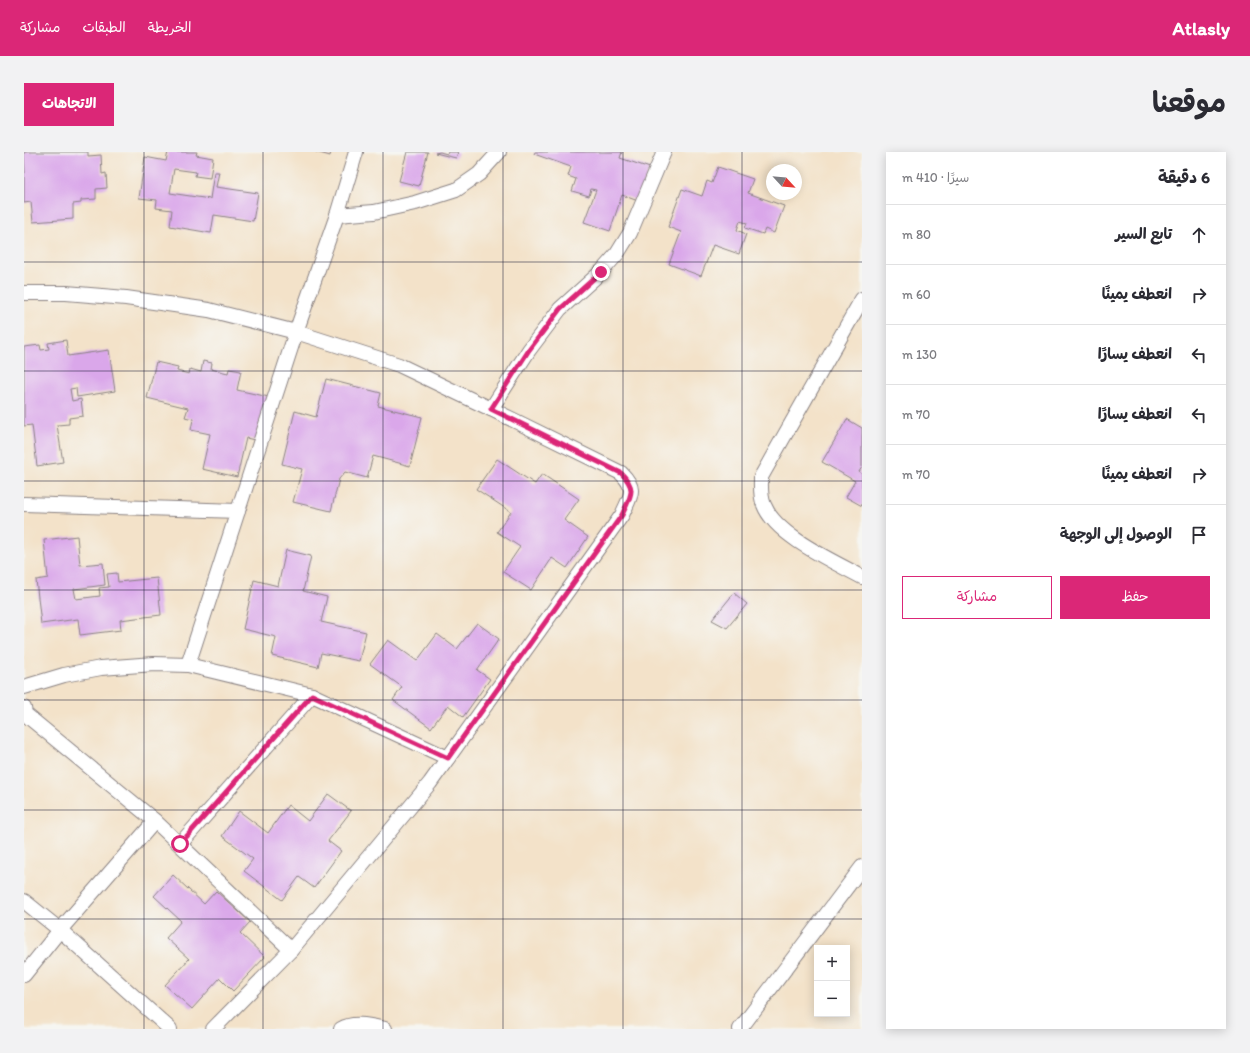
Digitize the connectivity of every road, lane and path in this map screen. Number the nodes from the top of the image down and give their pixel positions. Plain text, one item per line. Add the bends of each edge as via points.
1 (356, 152) edge
2 (499, 152) edge
3 (664, 152) edge
4 (337, 215) junction
5 (24, 293) edge
6 (862, 299) edge
7 (296, 332) junction
8 (491, 409) junction
9 (24, 504) edge
10 (238, 511) junction
11 (862, 577) edge
12 (188, 665) junction
13 (24, 687) edge
14 (312, 695) junction
15 (24, 712) edge
16 (448, 758) junction
17 (155, 821) junction
18 (180, 844) junction
19 (862, 867) edge
20 (24, 901) edge
21 (60, 930) junction
22 (291, 950) junction
23 (24, 975) edge
24 (170, 1029) edge
25 (213, 1029) edge
26 (341, 1029) edge
27 (385, 1029) edge
28 (740, 1029) edge

1 - 4 street
2 - 4 street via 479,174 456,190 381,211
3 - 8 street via 630,232 617,254 560,309 529,350
4 - 7 street
5 - 7 street via 66,293 126,298 209,310
6 - 11 street via 761,477 761,494 764,506 773,521 791,537
7 - 8 street via 399,366
7 - 10 street
8 - 16 street via 621,473 630,482 632,491 622,515
9 - 10 street
10 - 12 street
12 - 13 street via 154,664 102,668 64,674
12 - 14 street
14 - 16 street
14 - 18 street
15 - 17 street
16 - 22 street
17 - 18 street
17 - 21 street
18 - 22 street
19 - 28 street
20 - 21 street
21 - 23 street
21 - 24 street
22 - 25 street
26 - 27 street via 361,1024

